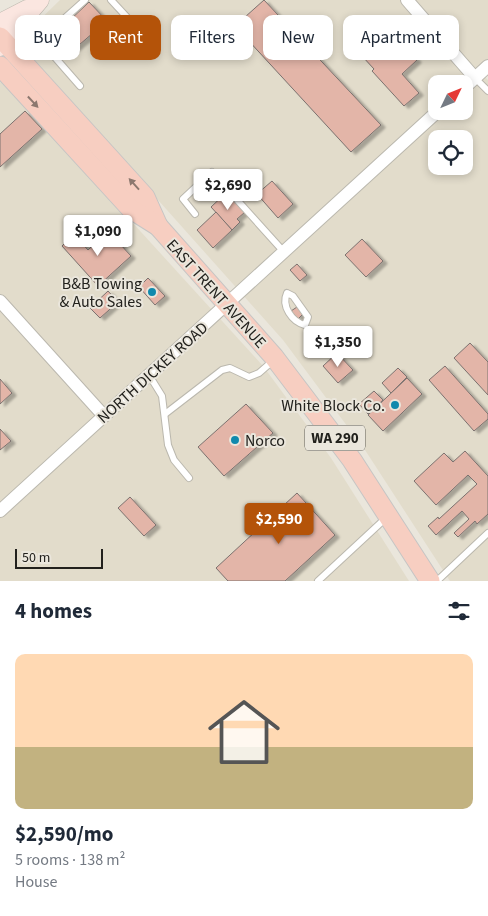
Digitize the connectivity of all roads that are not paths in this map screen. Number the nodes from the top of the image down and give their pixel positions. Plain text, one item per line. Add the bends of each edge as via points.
1 (85, 0) edge
2 (111, 0) edge
3 (407, 0) edge
4 (36, 3) edge
5 (125, 15) edge
6 (0, 23) edge
7 (2, 42) edge
8 (0, 66) edge
9 (488, 66) edge
10 (476, 78) junction
11 (473, 80) edge
12 (80, 86) dead end
13 (488, 91) edge
14 (428, 120) edge
15 (196, 214) dead end
16 (158, 226) junction
17 (284, 252) junction
18 (287, 293) joint
19 (0, 301) edge
20 (228, 303) junction
21 (276, 359) junction
22 (149, 374) junction
23 (166, 414) junction
24 (104, 416) junction
25 (189, 478) dead end
26 (0, 511) edge
27 (388, 516) junction
28 (488, 533) edge
29 (318, 581) edge
30 (430, 581) edge
31 (437, 581) edge

1 - 12 lane via 47,34 45,46
2 - 5 lane
3 - 10 street
4 - 6 street
4 - 7 street
16 -> 7 main road, EAST TRENT AVENUE / WA 290 via 145,197
8 -> 16 main road, EAST TRENT AVENUE / WA 290 via 131,209
9 - 10 street
10 - 11 street
10 - 13 lane
14 - 17 street, NORTH DICKEY ROAD
15 - 17 lane via 183,200 212,172
16 - 20 main road, EAST TRENT AVENUE / WA 290
17 - 20 street, NORTH DICKEY ROAD
18 - 18 lane via 293,296 308,317 305,325 298,324 285,307
19 - 24 street
20 - 21 main road, EAST TRENT AVENUE / WA 290
20 - 22 street, NORTH DICKEY ROAD
21 - 23 lane via 248,378 230,368 222,370
21 - 27 main road, EAST TRENT AVENUE / WA 290 via 347,453
22 - 23 lane via 162,396
22 - 24 street, NORTH DICKEY ROAD
23 - 25 lane via 168,445 174,460
24 - 26 street, NORTH DICKEY ROAD
27 - 29 lane
27 - 30 main road, EAST TRENT AVENUE / WA 290
28 - 31 lane

